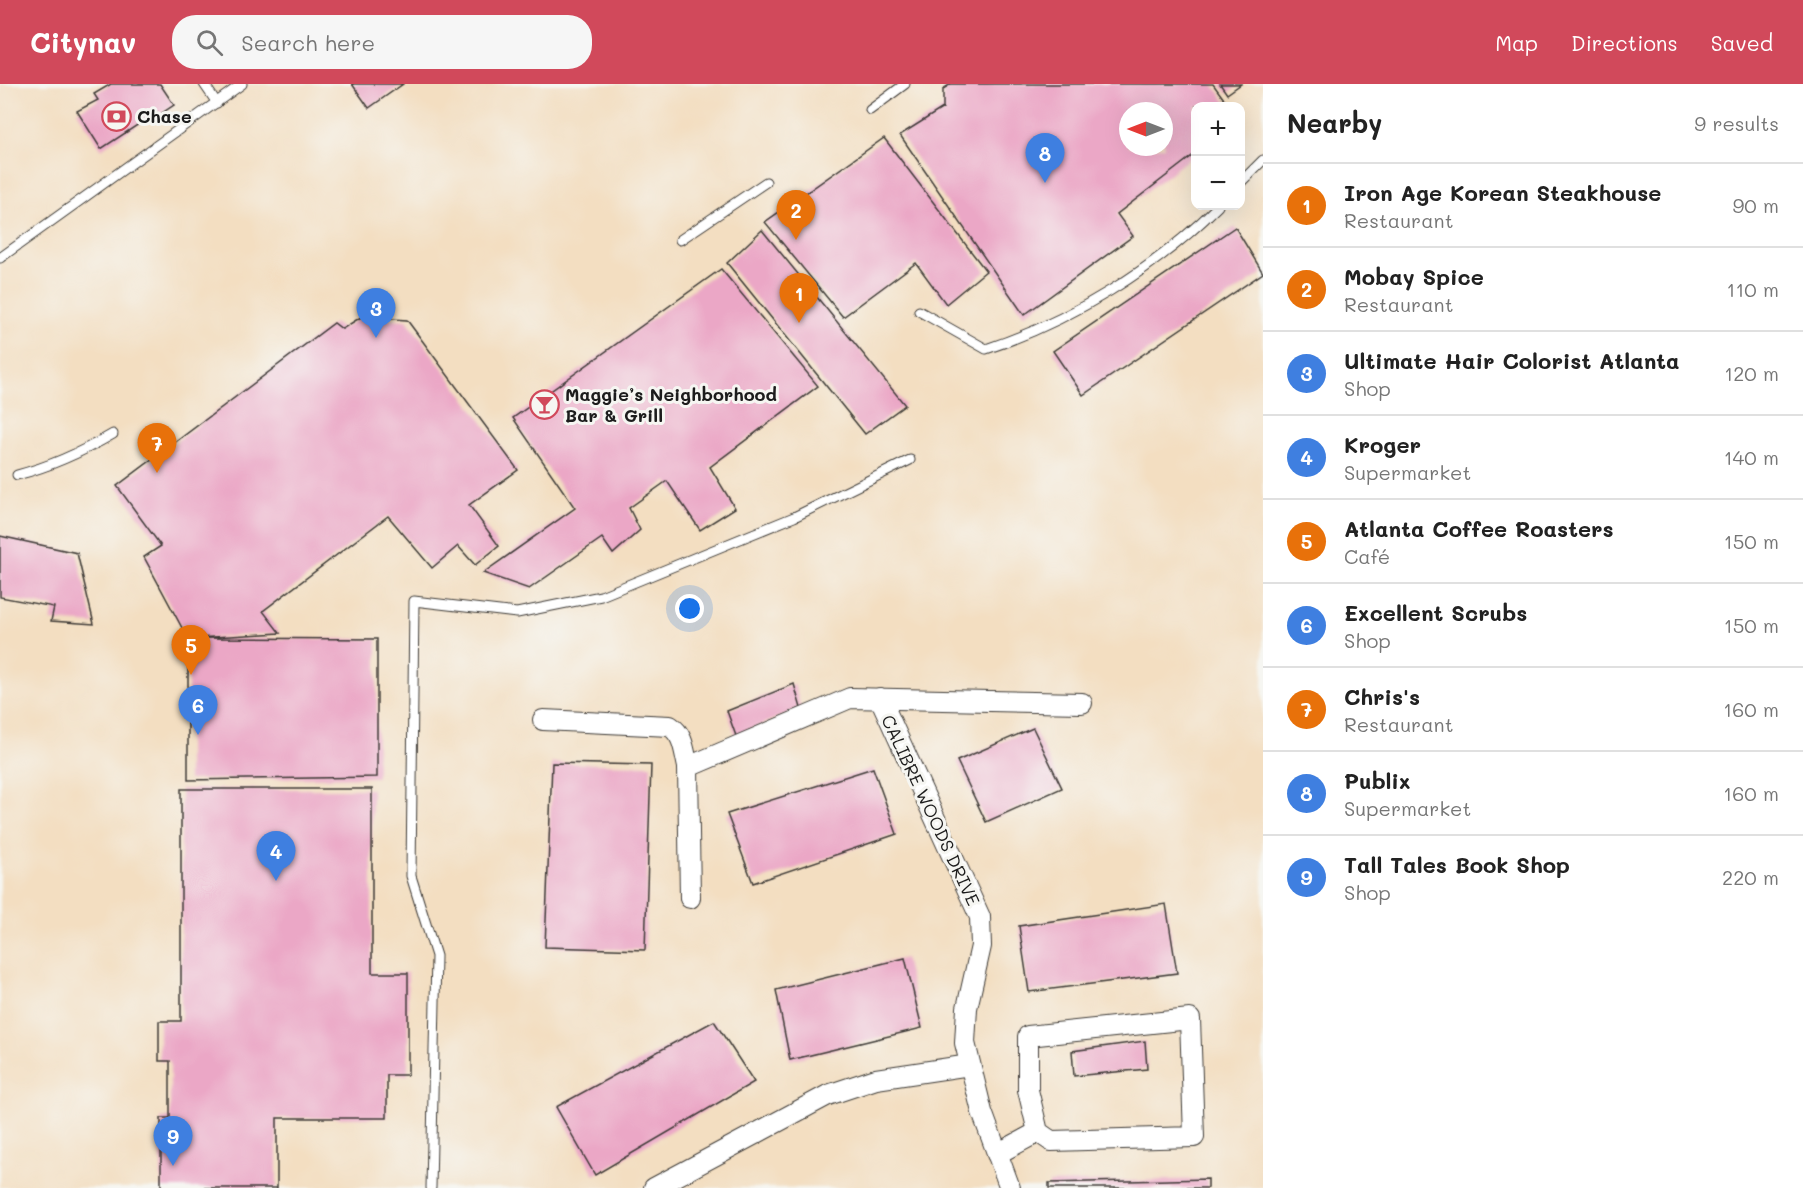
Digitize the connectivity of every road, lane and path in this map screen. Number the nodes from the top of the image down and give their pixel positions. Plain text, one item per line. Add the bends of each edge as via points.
1 (204, 84) edge
2 (242, 84) edge
3 (905, 84) edge
4 (217, 103) junction
5 (870, 110) dead end
6 (1263, 160) edge
7 (1245, 178) edge
8 (766, 182) dead end
9 (1214, 210) edge
10 (680, 240) dead end
11 (0, 258) edge
12 (920, 311) dead end
13 (113, 434) dead end
14 (910, 460) dead end
15 (17, 475) dead end
16 (880, 698) junction
17 (1082, 703) dead end
18 (543, 720) dead end
19 (688, 767) junction
20 (690, 898) dead end
21 (970, 1065) junction
22 (1038, 1132) junction
23 (997, 1154) junction
24 (431, 1188) edge
25 (654, 1188) edge
26 (1010, 1188) edge

1 - 4 lane
2 - 4 lane
3 - 5 lane
4 - 11 lane
6 - 7 lane
8 - 10 lane
9 - 12 lane via 1119,285 1027,336 986,349
13 - 15 lane via 81,453
14 - 24 lane via 794,517 601,596 517,613 414,601 411,876 436,956
16 - 17 street, CALIBRE WOODS DRIVE
16 - 19 street, CALIBRE WOODS DRIVE via 850,698
16 - 21 street, CALIBRE WOODS DRIVE via 980,917 981,946 965,1027
18 - 19 street via 670,726 682,740
19 - 20 street
21 - 23 street, CALIBRE WOODS DRIVE
21 - 25 street via 852,1085
22 - 22 street via 1051,1141 1194,1137 1190,1019 1028,1036 1028,1090
22 - 23 street
23 - 26 street, CALIBRE WOODS DRIVE

